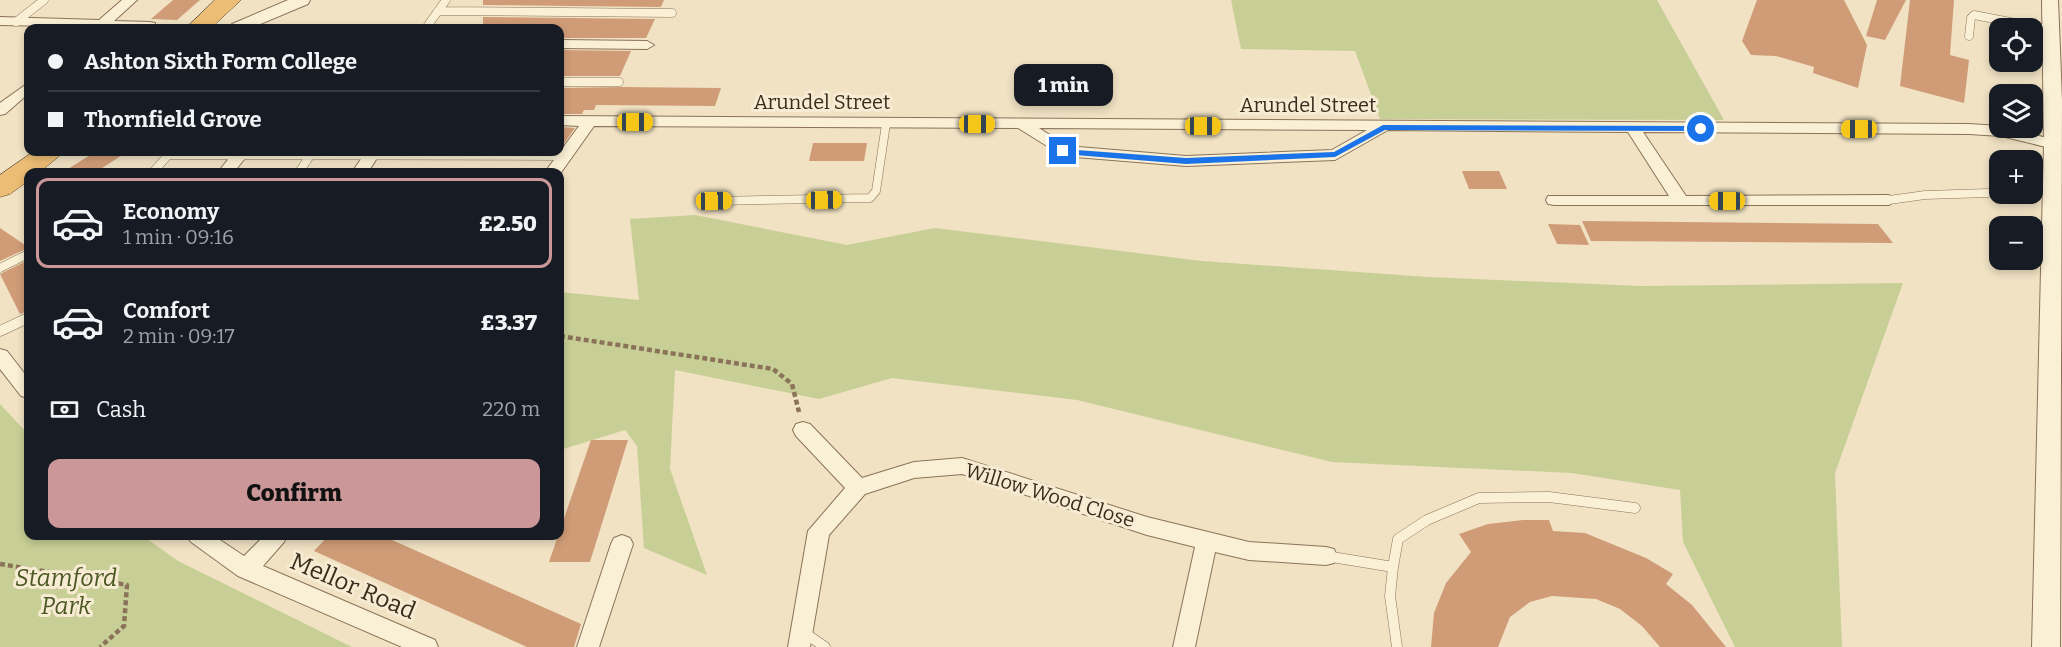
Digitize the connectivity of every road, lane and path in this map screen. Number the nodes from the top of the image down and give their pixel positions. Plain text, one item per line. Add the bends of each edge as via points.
1 (44, 0) edge
2 (130, 0) edge
3 (229, 0) edge
4 (302, 0) edge
5 (446, 0) edge
6 (2050, 0) edge
7 (438, 11) junction
8 (672, 13) dead end
9 (0, 21) edge
10 (16, 22) junction
11 (49, 24) edge
12 (102, 24) edge
13 (202, 24) edge
14 (247, 24) edge
15 (429, 24) edge
16 (2051, 30) junction
17 (1969, 36) dead end
18 (564, 44) edge
19 (647, 45) dead end
20 (2057, 80) edge
21 (564, 82) edge
22 (619, 82) dead end
23 (24, 90) edge
24 (0, 111) edge
25 (564, 121) edge
26 (589, 122) junction
27 (886, 124) junction
28 (1023, 124) junction
29 (1383, 127) junction
30 (1634, 129) junction
31 (2054, 144) junction
32 (44, 156) edge
33 (167, 156) edge
34 (238, 156) edge
35 (310, 156) edge
36 (564, 156) joint
37 (28, 168) edge
38 (157, 168) edge
39 (229, 168) edge
40 (302, 168) edge
41 (556, 168) edge
42 (24, 171) edge
43 (0, 188) edge
44 (1988, 193) dead end
45 (1554, 200) dead end
46 (1889, 200) joint
47 (714, 201) dead end
48 (1681, 201) junction
49 (24, 256) edge
50 (0, 268) edge
51 (2056, 300) edge
52 (24, 320) edge
53 (0, 331) edge
54 (564, 337) edge
55 (0, 356) edge
56 (24, 386) edge
57 (803, 430) joint
58 (858, 488) junction
59 (1635, 508) dead end
60 (204, 540) edge
61 (273, 540) edge
62 (1207, 541) junction
63 (622, 544) dead end
64 (1326, 556) joint
65 (0, 564) edge
66 (1393, 567) junction
67 (246, 569) junction
68 (800, 639) edge
69 (100, 647) edge
70 (427, 647) edge
71 (588, 647) edge
72 (825, 647) edge
73 (1184, 647) edge
74 (1397, 647) edge
75 (2046, 647) edge

1 - 10 lane
2 - 12 street
3 - 13 highway
4 - 14 street
5 - 7 lane
6 - 16 street
7 - 8 lane
7 - 15 lane
9 - 10 street
10 - 11 street
16 - 17 lane via 1974,15
16 - 20 street
18 - 19 street
20 - 31 street
21 - 22 lane
23 - 24 street
25 - 26 street, Arundel Street
26 - 27 street, Arundel Street
26 - 36 street
27 - 28 street, Arundel Street
27 - 47 lane via 876,190 870,198
28 - 29 street, Arundel Street
28 - 29 street via 1063,151 1186,161 1335,155
29 - 30 street, Arundel Street
30 - 31 street, Arundel Street via 1969,129 2001,131
30 - 48 street
31 - 51 street
32 - 37 highway
33 - 38 lane
34 - 39 street
35 - 40 lane
36 - 41 street
42 - 43 highway
44 - 46 lane
45 - 48 street
46 - 48 street
49 - 50 lane
51 - 75 street
52 - 53 lane
54 - 57 path via 773,369 792,384
55 - 56 street
57 - 58 street
58 - 62 street, Willow Wood Close via 914,470 962,466 1147,526
58 - 68 street, Willow Wood Close via 819,531
59 - 66 lane via 1549,497 1479,498 1427,520 1398,539
60 - 67 street, Mellor Road
61 - 67 street
62 - 64 street, Willow Wood Close via 1249,551
62 - 73 street
63 - 71 street
64 - 66 lane
65 - 69 path via 127,585 124,626
66 - 74 lane via 1389,596
67 - 70 street, Mellor Road
68 - 72 lane

